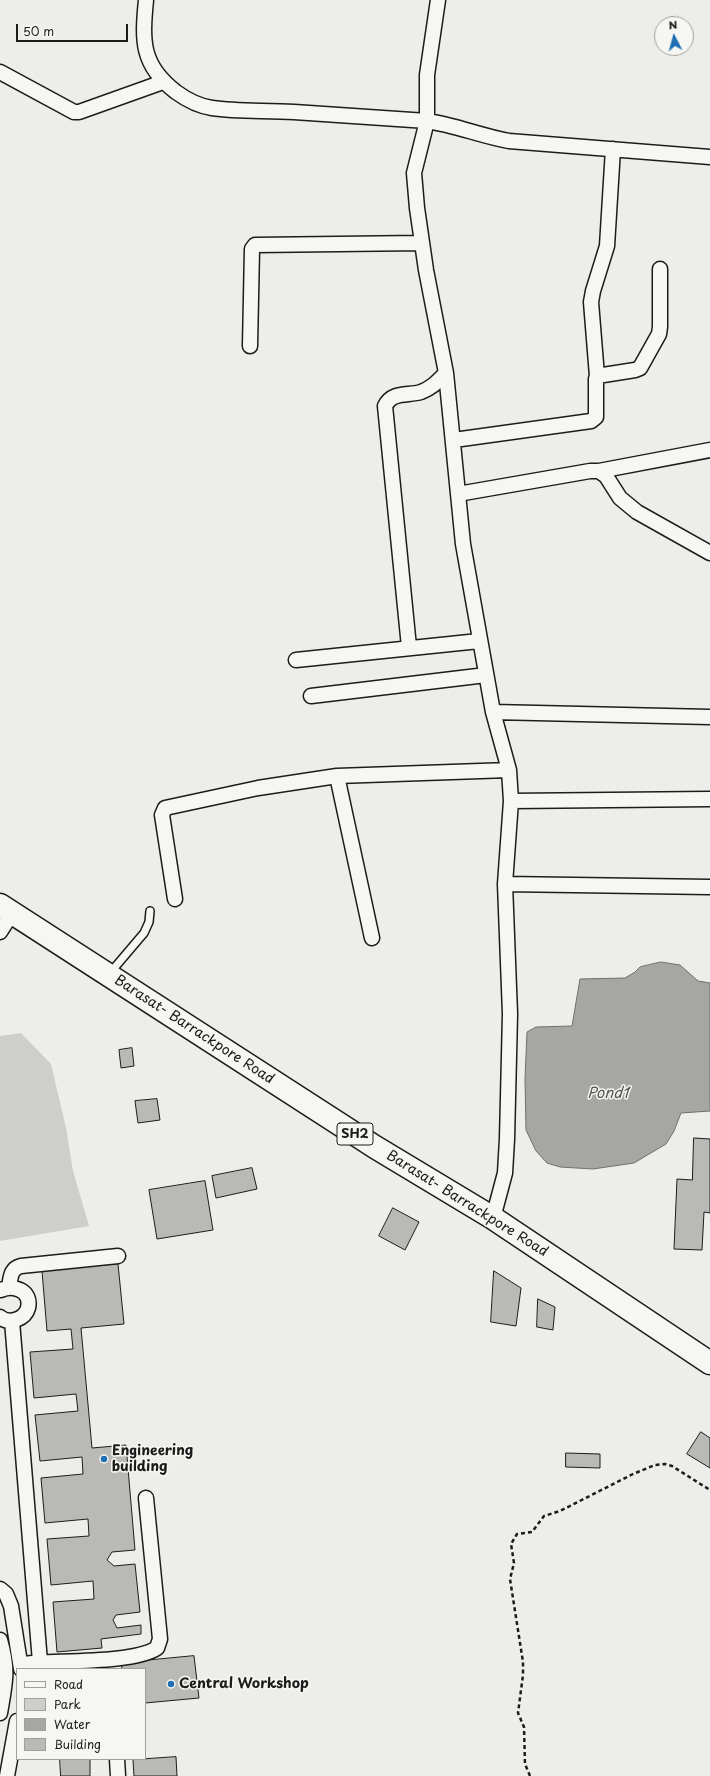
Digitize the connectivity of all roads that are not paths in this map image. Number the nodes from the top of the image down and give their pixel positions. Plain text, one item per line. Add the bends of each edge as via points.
1 (146, 0) edge
2 (438, 0) edge
3 (0, 72) edge
4 (162, 82) junction
5 (427, 121) junction
6 (613, 149) junction
7 (710, 156) edge
8 (421, 243) junction
9 (660, 269) dead end
10 (250, 346) dead end
11 (446, 373) junction
12 (597, 376) junction
13 (454, 440) junction
14 (710, 450) edge
15 (599, 471) junction
16 (458, 494) junction
17 (710, 553) edge
18 (479, 641) junction
19 (409, 647) junction
20 (296, 660) dead end
21 (486, 675) junction
22 (311, 696) dead end
23 (493, 712) junction
24 (710, 716) edge
25 (509, 770) junction
26 (337, 776) junction
27 (710, 799) edge
28 (511, 801) junction
29 (505, 884) junction
30 (710, 887) edge
31 (176, 899) dead end
32 (6, 909) edge
33 (150, 911) dead end
34 (0, 932) edge
35 (372, 938) dead end
36 (109, 975) junction
37 (493, 1218) junction
38 (118, 1256) dead end
39 (4, 1288) edge
40 (6, 1319) edge
41 (710, 1363) edge
42 (146, 1498) dead end
43 (0, 1589) edge
44 (0, 1640) edge
45 (40, 1662) junction
46 (111, 1664) edge
47 (22, 1666) edge
48 (0, 1714) edge
49 (16, 1725) edge
50 (117, 1760) edge
51 (5, 1770) edge
52 (118, 1776) edge

1 - 4 street via 144,30 147,54
2 - 5 street via 427,75
3 - 4 street via 74,112
4 - 5 street via 185,99 211,108
5 - 6 street via 509,141
5 - 8 street via 414,174
6 - 7 street
6 - 12 street via 607,246 592,297
8 - 10 street via 255,245 252,249
8 - 11 street
9 - 12 street via 659,334 643,364 635,370
11 - 13 street
11 - 19 street via 434,386 420,392 393,396 385,406
12 - 13 street via 596,418 591,421
13 - 16 street
14 - 15 street
15 - 16 street
15 - 17 street via 606,476 624,503
16 - 18 street via 463,544
18 - 19 street
18 - 21 street
19 - 20 street
21 - 22 street
21 - 23 street
23 - 24 street
23 - 25 street
25 - 26 street
25 - 28 street
26 - 31 street via 258,788 165,808 162,815
26 - 35 street
27 - 28 street
28 - 29 street
29 - 30 street
29 - 37 street via 510,1014 507,1139 505,1173
32 - 34 street
32 - 36 main road, Barasat- Barrackpore Road / SH2
33 - 36 lane via 144,933
36 - 37 main road, Barasat- Barrackpore Road / SH2 via 375,1147
37 - 41 main road, Barasat- Barrackpore Road / SH2
38 - 39 street via 16,1267
39 - 40 street via 20,1289 27,1297 28,1308 22,1317
40 - 45 street
42 - 46 street via 160,1639 157,1648 150,1652
43 - 47 street via 6,1594 11,1606
44 - 48 street via 7,1674
45 - 46 street
45 - 47 street
49 - 51 street
50 - 52 street

